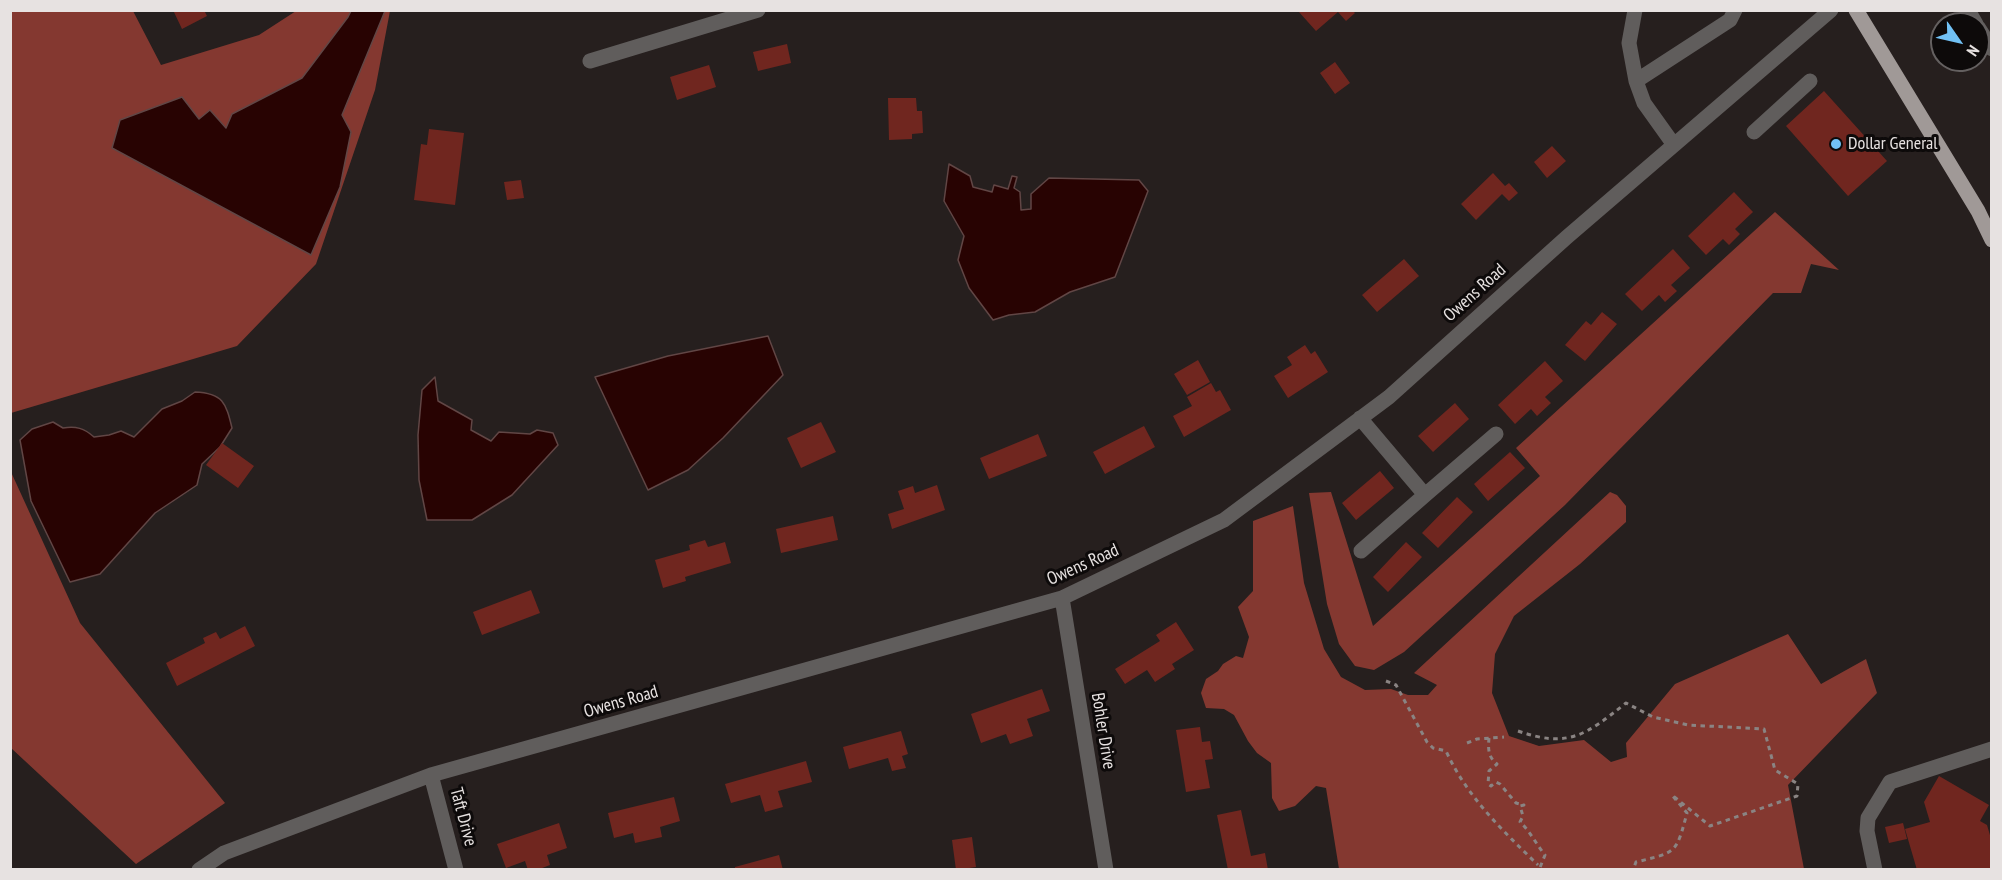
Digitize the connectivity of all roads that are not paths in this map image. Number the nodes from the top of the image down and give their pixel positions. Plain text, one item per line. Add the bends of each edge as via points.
1 (758, 10) edge
2 (1635, 10) edge
3 (1735, 10) edge
4 (1831, 10) edge
5 (1856, 10) edge
6 (590, 61) dead end
7 (1636, 81) junction
8 (1810, 81) dead end
9 (1754, 132) dead end
10 (1674, 145) junction
11 (1992, 240) edge
12 (1360, 418) junction
13 (1496, 434) dead end
14 (1425, 495) junction
15 (1361, 551) dead end
16 (1062, 598) junction
17 (1992, 749) edge
18 (431, 776) junction
19 (199, 870) edge
20 (456, 870) edge
21 (1106, 870) edge
22 (1875, 870) edge

1 - 6 street
2 - 7 street via 1629,43
3 - 7 street via 1730,20
4 - 10 street, Owens Road
5 - 11 main road
7 - 10 street via 1644,103
8 - 9 street
10 - 12 street, Owens Road via 1389,397
12 - 14 street
12 - 16 street, Owens Road via 1224,520
13 - 14 street
14 - 15 street
16 - 18 street, Owens Road
16 - 21 street, Bohler Drive
17 - 22 street via 1890,782 1868,818
18 - 19 street, Owens Road via 224,853
18 - 20 street, Taft Drive

